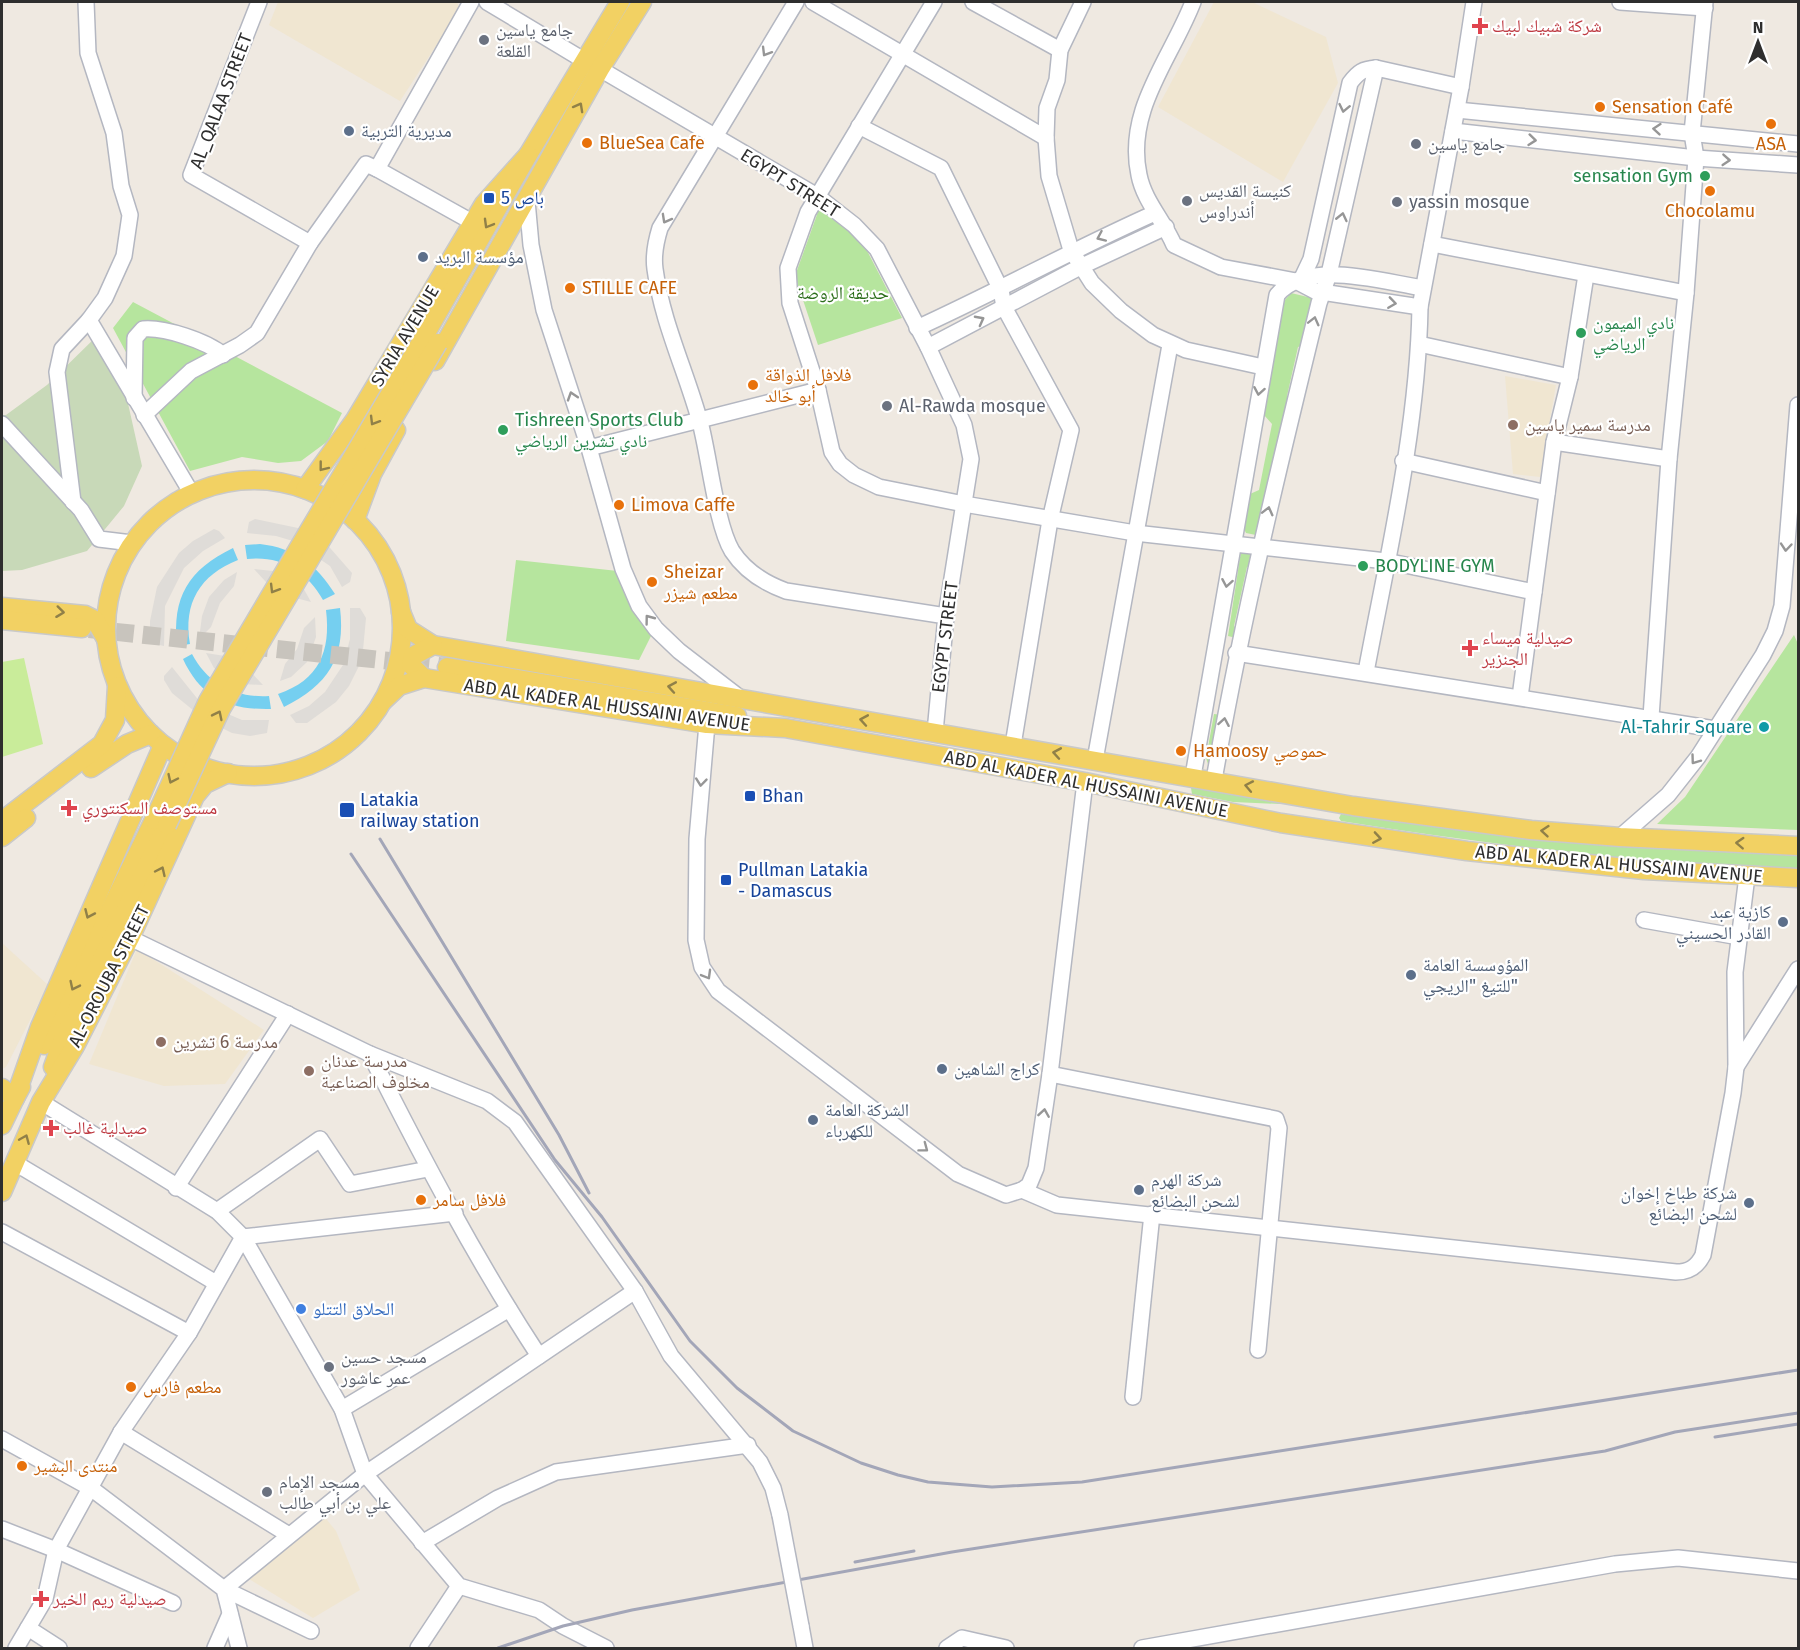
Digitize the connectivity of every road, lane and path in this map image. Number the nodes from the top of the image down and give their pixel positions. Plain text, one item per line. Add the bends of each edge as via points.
1 (86, 2) edge
2 (259, 2) edge
3 (471, 2) edge
4 (487, 2) edge
5 (620, 2) edge
6 (642, 2) edge
7 (796, 2) edge
8 (813, 2) edge
9 (934, 2) edge
10 (973, 2) edge
11 (1083, 2) edge
12 (1474, 2) edge
13 (1620, 2) edge
14 (1187, 4) edge
15 (1705, 5) edge
16 (1060, 50) junction
17 (903, 56) junction
18 (592, 65) junction
19 (1377, 68) junction
20 (1461, 87) junction
21 (1456, 110) junction
22 (859, 126) junction
23 (1453, 131) junction
24 (1692, 133) junction
25 (714, 138) junction
26 (1046, 138) junction
27 (1798, 144) edge
28 (528, 155) junction
29 (550, 158) junction
30 (1696, 158) junction
31 (1798, 165) edge
32 (377, 169) junction
33 (817, 196) junction
34 (527, 201) junction
35 (1155, 213) junction
36 (472, 222) junction
37 (1166, 227) junction
38 (310, 243) junction
39 (1432, 244) junction
40 (1071, 250) junction
41 (1080, 267) junction
42 (1329, 274) junction
43 (1586, 275) junction
44 (1299, 279) junction
45 (1423, 288) junction
46 (1001, 290) junction
47 (1322, 293) junction
48 (1686, 293) junction
49 (1004, 307) junction
50 (1420, 307) junction
51 (89, 320) junction
52 (917, 328) junction
53 (431, 339) junction
54 (1419, 344) junction
55 (1170, 345) junction
56 (928, 347) junction
57 (223, 355) junction
58 (1263, 367) junction
59 (1570, 377) junction
60 (818, 390) junction
61 (134, 398) junction
62 (1798, 410) edge
63 (144, 415) junction
64 (700, 422) junction
65 (2, 424) edge
66 (1554, 442) junction
67 (589, 448) junction
68 (1669, 459) junction
69 (1403, 461) junction
70 (305, 489) junction
71 (192, 494) junction
72 (1547, 494) junction
73 (73, 502) junction
74 (964, 504) junction
75 (355, 520) junction
76 (1050, 520) junction
77 (1135, 533) junction
78 (132, 543) junction
79 (1232, 544) junction
80 (1259, 546) junction
81 (1386, 561) junction
82 (1534, 592) junction
83 (2, 607) edge
84 (401, 612) junction
85 (946, 616) junction
86 (2, 620) edge
87 (82, 628) tunnel mouth
88 (106, 639) junction
89 (433, 645) junction
90 (1236, 653) junction
91 (447, 667) tunnel mouth
92 (1366, 672) junction
93 (424, 678) junction
94 (117, 684) junction
95 (1520, 697) junction
96 (740, 698) junction
97 (383, 701) junction
98 (1651, 717) junction
99 (706, 724) junction
100 (785, 728) junction
101 (1715, 729) junction
102 (935, 732) junction
103 (157, 740) junction
104 (1013, 745) junction
105 (1095, 760) junction
106 (228, 773) junction
107 (1193, 776) junction
108 (1214, 780) junction
109 (1085, 782) junction
110 (1286, 793) junction
111 (1327, 800) junction
112 (2, 821) edge
113 (161, 822) junction
114 (1281, 823) junction
115 (1319, 829) junction
116 (2, 837) edge
117 (1620, 837) junction
118 (1798, 846) edge
119 (1747, 876) junction
120 (1798, 878) edge
121 (1644, 920) dead end
122 (1739, 937) junction
123 (130, 938) junction
124 (1798, 969) edge
125 (288, 1014) junction
126 (370, 1054) junction
127 (1736, 1067) junction
128 (1050, 1074) junction
129 (8, 1093) edge
130 (41, 1102) junction
131 (2, 1125) edge
132 (15, 1163) junction
133 (428, 1169) junction
134 (176, 1188) junction
135 (1022, 1190) junction
136 (2, 1192) edge
137 (217, 1211) junction
138 (455, 1213) junction
139 (1152, 1214) junction
140 (1269, 1228) junction
141 (2, 1232) edge
142 (243, 1237) junction
143 (216, 1283) junction
144 (635, 1291) junction
145 (508, 1309) junction
146 (189, 1333) junction
147 (1258, 1350) dead end
148 (539, 1356) junction
149 (1133, 1397) dead end
150 (342, 1408) junction
151 (122, 1432) junction
152 (2, 1439) edge
153 (748, 1445) junction
154 (365, 1474) junction
155 (92, 1489) junction
156 (2, 1529) edge
157 (289, 1535) junction
158 (422, 1543) junction
159 (56, 1550) junction
160 (1798, 1571) edge
161 (459, 1586) junction
162 (224, 1589) junction
163 (173, 1603) dead end
164 (230, 1614) junction
165 (28, 1628) junction
166 (311, 1631) dead end
167 (16, 1648) edge
168 (59, 1648) edge
169 (215, 1648) edge
170 (239, 1648) edge
171 (417, 1648) edge
172 (606, 1648) edge
173 (805, 1648) edge
174 (947, 1648) edge
175 (1006, 1648) edge
176 (1142, 1648) edge

1 - 51 street via 88,52 114,133 121,186 130,215 124,256 105,298
2 - 38 street, AL_QALAA STREET via 191,175
3 - 32 street
4 - 18 street, EGYPT STREET
5 - 18 main road
6 - 18 main road
7 -> 25 street
8 - 17 street
9 - 17 street
10 - 16 street
11 - 16 street
12 - 20 street
13 - 15 street
14 - 35 street via 1137,125 1139,176
15 - 24 street
16 - 26 street via 1057,80 1047,108
17 - 22 street
17 - 26 street
18 - 25 street, EGYPT STREET
18 - 28 main road
29 -> 18 main road
19 - 20 street
42 -> 19 street
19 -> 44 street via 1364,69 1350,83 1311,259
20 - 21 street
21 - 23 street
24 -> 21 street
22 - 33 street
22 - 46 street via 941,168
23 -> 30 street
23 - 39 street
24 - 27 street
24 - 30 street
25 - 33 street, EGYPT STREET
25 -> 64 street via 664,220 654,256 665,314
26 - 40 street via 1049,176
28 - 36 main road, SYRIA AVENUE
28 -> 53 main road
29 - 34 main road
29 - 53 main road
30 -> 31 street
30 - 48 street
32 - 36 street
32 - 38 street via 366,164
33 - 52 street, EGYPT STREET via 871,241
33 - 60 street via 799,232 788,268 787,290
67 -> 34 street via 544,310
34 - 75 main road via 394,433 372,474
35 - 37 street
35 -> 40 street
36 -> 70 main road, SYRIA AVENUE via 355,420
37 - 41 street
37 - 44 street via 1174,245 1221,267
38 - 57 street via 257,333
39 - 43 street
39 - 45 street
40 - 41 street
40 - 46 street
41 - 49 street
41 - 55 street via 1121,311
42 - 44 street
42 - 45 street
42 - 47 street
43 - 48 street
43 - 59 street
44 - 47 street
44 - 58 street via 1277,295
45 - 50 street
46 - 49 street
46 - 52 street
47 -> 50 street
80 -> 47 street
48 - 68 street
56 -> 49 street
49 - 76 street via 1071,430
50 - 54 street
51 - 61 street
51 - 73 street via 62,350 57,372
52 - 56 street, EGYPT STREET
53 - 113 main road, bridge
54 - 59 street
54 - 69 street
55 - 58 street
55 - 77 street
56 - 74 street, EGYPT STREET via 970,442
57 - 61 street via 203,343 154,328 143,329 135,338
57 - 63 street via 191,371
58 -> 79 street
59 - 66 street
60 - 64 street
60 - 74 street via 832,452 847,470 879,487
61 - 63 street
62 -> 101 street via 1782,606 1763,655
63 - 71 street
64 - 67 street
64 - 85 street via 727,540 755,576 786,591
65 - 73 street
66 - 68 street
66 - 72 street
96 -> 67 street via 679,651 639,606 623,569
68 - 98 street
69 - 72 street
69 - 81 street
70 - 71 main road via 248,480
70 - 75 main road via 332,502
71 - 78 main road via 159,514
72 - 82 street
73 - 78 street via 99,539
74 - 76 street
74 - 85 street, EGYPT STREET
75 - 84 main road via 386,562
76 - 77 street
76 - 104 street
77 - 79 street
77 - 105 street
78 - 88 main road via 109,596
79 - 80 street
79 -> 107 street
80 - 81 street
80 - 90 street
81 - 82 street
81 - 92 street
82 - 95 street
83 -> 88 main road via 85,615 95,620
84 - 89 main road, ABD AL KADER AL HUSSAINI AVENUE via 408,629
84 - 97 main road via 399,658
85 - 102 street, EGYPT STREET
86 - 87 main road
88 - 94 main road
89 - 93 main road via 413,656 411,665
96 -> 89 main road, ABD AL KADER AL HUSSAINI AVENUE
90 - 92 street
108 -> 90 street
91 - 100 main road
92 - 95 street
93 - 97 main road, ABD AL KADER AL HUSSAINI AVENUE via 399,686
93 - 99 main road, ABD AL KADER AL HUSSAINI AVENUE
94 - 103 main road via 137,719
94 - 112 main road via 115,720 102,744
95 - 98 street
102 -> 96 main road, ABD AL KADER AL HUSSAINI AVENUE
97 - 106 main road via 350,740 308,766 268,775
98 - 101 street
99 - 100 main road, ABD AL KADER AL HUSSAINI AVENUE
99 -> 135 street via 696,880 697,949 706,976 718,991 958,1174 998,1194
100 - 109 main road, ABD AL KADER AL HUSSAINI AVENUE
101 -> 117 street via 1668,795
102 - 104 main road, ABD AL KADER AL HUSSAINI AVENUE
103 - 106 main road via 205,767
103 - 116 main road via 105,757
103 -> 129 main road via 40,1027
105 -> 104 main road, ABD AL KADER AL HUSSAINI AVENUE
105 - 107 main road, ABD AL KADER AL HUSSAINI AVENUE
123 -> 106 main road, AL-OROUBA STREET via 195,796 205,784
107 - 108 main road, ABD AL KADER AL HUSSAINI AVENUE
110 -> 108 main road, ABD AL KADER AL HUSSAINI AVENUE
109 - 114 main road, ABD AL KADER AL HUSSAINI AVENUE
109 - 128 street
110 - 111 main road, ABD AL KADER AL HUSSAINI AVENUE
110 - 114 main road via 1289,809
111 - 115 main road via 1317,815
117 -> 111 main road, ABD AL KADER AL HUSSAINI AVENUE via 1531,830
113 -> 129 main road via 51,1033
113 - 130 main road via 63,1039
114 - 115 main road, ABD AL KADER AL HUSSAINI AVENUE
115 -> 119 main road, ABD AL KADER AL HUSSAINI AVENUE via 1557,862
118 -> 117 main road, ABD AL KADER AL HUSSAINI AVENUE
119 - 120 main road, ABD AL KADER AL HUSSAINI AVENUE
119 - 122 street
121 - 122 street
122 - 127 street
123 - 125 street
123 - 130 main road, AL-OROUBA STREET via 75,1046
124 - 127 street
125 - 126 street
125 - 134 street
126 - 133 street
126 - 144 street via 487,1101 515,1122
127 - 140 street via 1703,1255 1687,1271
135 -> 128 street via 1034,1177
128 - 140 street via 1272,1116 1279,1128
129 - 131 main road
132 -> 130 main road, AL-OROUBA STREET
130 - 134 street
132 - 136 main road, AL-OROUBA STREET
132 - 143 street
133 - 137 street via 350,1184 320,1139
133 - 138 street
134 - 137 street
135 - 139 street via 1056,1205
137 - 142 street
138 - 142 street
138 - 145 street
139 - 140 street
139 - 149 street
140 - 147 street
141 - 146 street
142 - 143 street
142 - 150 street
143 - 146 street
144 - 148 street
144 - 153 street via 671,1356
145 - 148 street
145 - 150 street
146 - 151 street
148 - 154 street
150 - 154 street
151 - 155 street
151 - 157 street
152 - 155 street
153 - 158 street via 556,1472 498,1498
153 - 173 street, bridge via 767,1475 780,1515
154 - 157 street
154 - 158 street
155 - 159 street
155 - 162 street
156 - 159 street
157 - 162 street
158 - 161 street
159 - 163 street
159 - 165 street via 45,1599
160 - 176 street via 1678,1558 1615,1564
161 - 171 street
161 - 172 street via 539,1610
162 - 164 street
162 - 166 street
164 - 169 street
164 - 170 street
165 - 167 street
165 - 168 street
174 - 175 street via 962,1638

